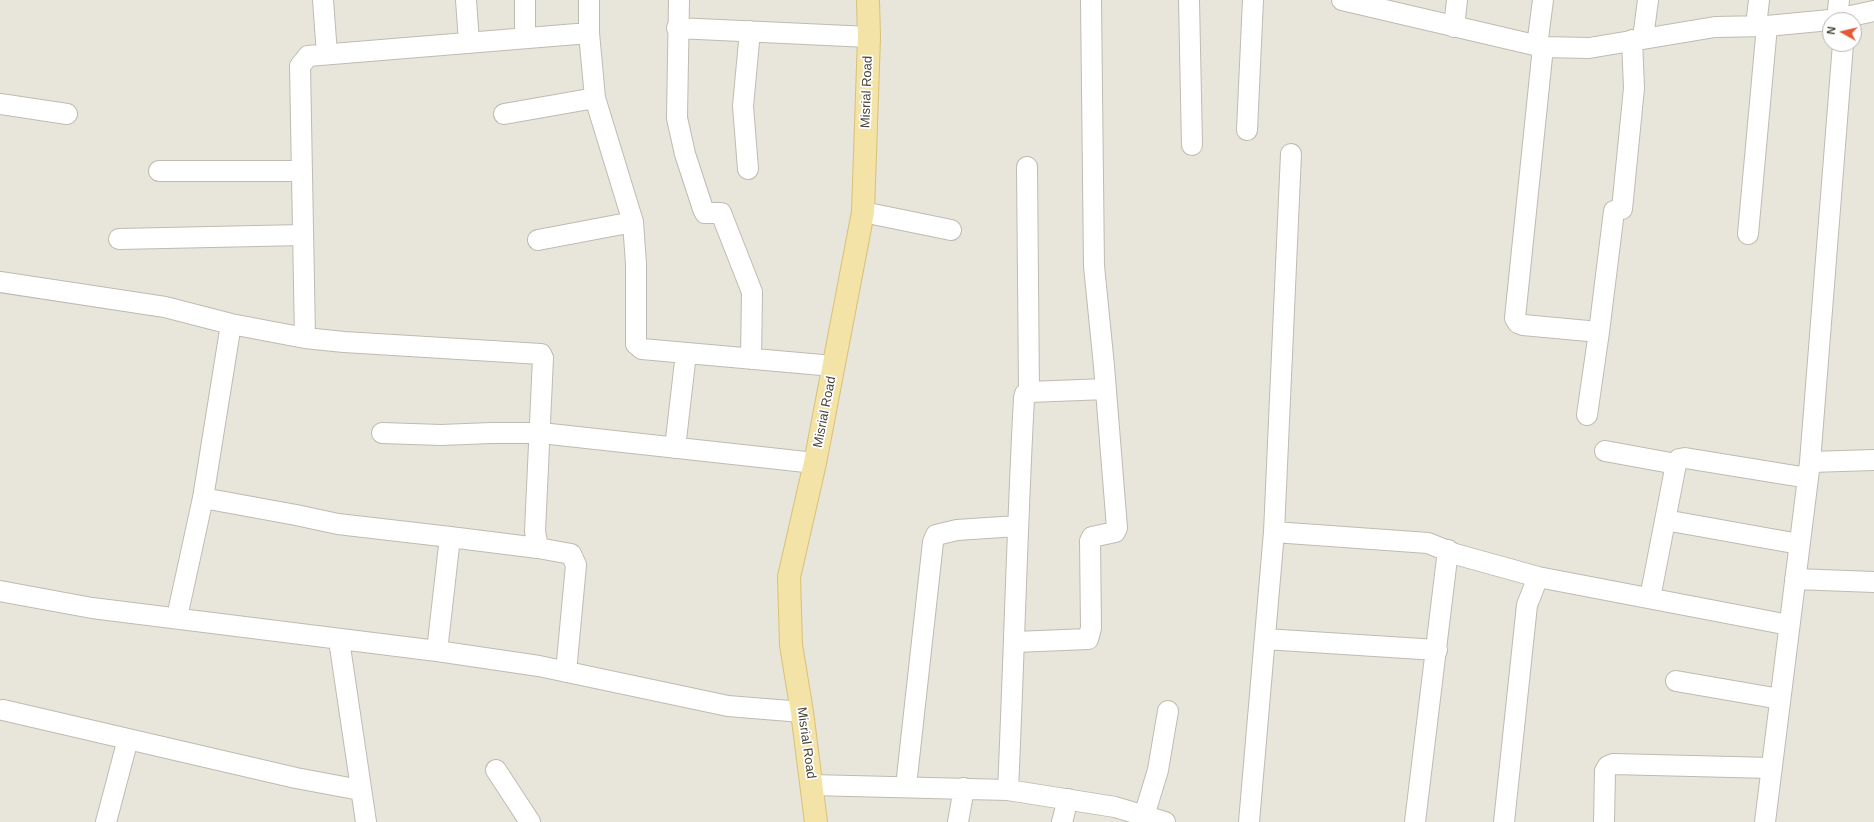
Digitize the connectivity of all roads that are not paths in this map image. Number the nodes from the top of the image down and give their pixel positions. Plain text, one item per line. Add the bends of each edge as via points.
1 (323, 0) edge
2 (466, 0) edge
3 (525, 0) edge
4 (589, 0) edge
5 (679, 0) edge
6 (868, 0) edge
7 (1091, 0) edge
8 (1189, 0) edge
9 (1253, 0) edge
10 (1342, 0) edge
11 (1458, 0) edge
12 (1543, 0) edge
13 (1648, 0) edge
14 (1759, 0) edge
15 (1382, 4) edge
16 (1874, 11) edge
17 (1862, 13) edge
18 (1822, 18) edge
19 (1761, 26) junction
20 (1454, 27) junction
21 (678, 28) junction
22 (750, 32) junction
23 (589, 33) junction
24 (524, 37) junction
25 (869, 37) junction
26 (1638, 39) junction
27 (469, 42) junction
28 (1540, 47) junction
29 (1842, 52) edge
30 (327, 54) junction
31 (595, 98) junction
32 (0, 104) edge
33 (66, 114) dead end
34 (504, 114) dead end
35 (1247, 130) dead end
36 (1192, 145) dead end
37 (1291, 154) dead end
38 (1027, 167) dead end
39 (748, 169) dead end
40 (159, 171) dead end
41 (302, 171) junction
42 (864, 212) junction
43 (633, 222) junction
44 (951, 230) dead end
45 (1748, 234) dead end
46 (303, 235) junction
47 (119, 238) dead end
48 (538, 240) dead end
49 (0, 282) edge
50 (231, 324) junction
51 (1599, 332) junction
52 (304, 338) junction
53 (686, 353) junction
54 (751, 359) junction
55 (833, 366) junction
56 (1106, 389) junction
57 (1029, 392) junction
58 (1587, 416) dead end
59 (382, 433) dead end
60 (541, 433) junction
61 (675, 448) junction
62 (1605, 451) dead end
63 (1874, 460) edge
64 (815, 462) junction
65 (1676, 464) junction
66 (1809, 470) junction
67 (204, 498) junction
68 (1665, 520) junction
69 (1017, 526) junction
70 (1274, 532) junction
71 (450, 537) junction
72 (1799, 544) junction
73 (538, 548) junction
74 (1448, 550) junction
75 (1538, 577) junction
76 (1795, 579) junction
77 (1874, 582) edge
78 (0, 591) edge
79 (1650, 598) junction
80 (177, 617) junction
81 (1789, 625) junction
82 (1265, 639) junction
83 (339, 640) junction
84 (1014, 642) junction
85 (1436, 650) junction
86 (437, 651) junction
87 (566, 672) junction
88 (1676, 681) dead end
89 (1780, 699) junction
90 (3, 710) dead end
91 (1168, 711) dead end
92 (802, 712) junction
93 (128, 739) junction
94 (1772, 768) junction
95 (496, 770) dead end
96 (812, 785) junction
97 (906, 786) junction
98 (964, 788) junction
99 (360, 790) junction
100 (1008, 790) junction
101 (1068, 799) junction
102 (1134, 816) edge
103 (106, 822) edge
104 (366, 822) edge
105 (530, 822) edge
106 (816, 822) edge
107 (958, 822) edge
108 (1062, 822) edge
109 (1165, 822) edge
110 (1249, 822) edge
111 (1415, 822) edge
112 (1504, 822) edge
113 (1604, 822) edge
114 (1765, 822) edge

1 - 30 street
2 - 27 street
3 - 24 street
4 - 23 street
5 - 21 street
6 - 25 main road, Misrial Road
7 - 56 street via 1094,266
8 - 36 street
9 - 35 street
10 - 15 street
11 - 20 street
12 - 28 street
13 - 26 street
14 - 19 street
15 - 20 street
16 - 17 street
18 - 19 street
19 - 26 street via 1715,27
19 - 45 street
20 - 28 street
21 - 22 street
21 - 54 street via 677,118 703,209 709,214 721,213 724,218 752,292
22 - 25 street
22 - 39 street via 743,106
23 - 24 street
23 - 31 street
24 - 27 street
25 - 42 main road, Misrial Road
26 - 28 street via 1589,48
26 - 51 street via 1618,210
27 - 30 street
28 - 51 street via 1515,318 1523,325
29 - 66 street
30 - 41 street via 308,56 300,66
31 - 34 street
31 - 43 street
32 - 33 street
37 - 70 street
38 - 57 street
40 - 41 street
41 - 46 street
42 - 44 street
42 - 55 main road, Misrial Road
43 - 48 street
43 - 53 street via 636,344 642,349
46 - 47 street
46 - 52 street
49 - 50 street via 165,307
50 - 52 street
50 - 67 street
51 - 58 street
52 - 60 street via 541,354
53 - 54 street
53 - 61 street
54 - 55 street
55 - 64 main road, Misrial Road
56 - 57 street
56 - 84 street via 1117,528 1115,532 1092,538 1090,541 1089,636 1087,640
57 - 69 street via 1024,398
59 - 60 street
60 - 61 street
60 - 73 street via 535,531
61 - 64 street
62 - 65 street
63 - 66 street
64 - 92 main road, Misrial Road via 789,577 791,645
65 - 66 street via 1679,459 1685,458
65 - 68 street
66 - 72 street
67 - 71 street via 338,524
67 - 80 street
68 - 72 street
68 - 79 street
69 - 84 street
69 - 97 street via 957,530 936,535 933,542
70 - 74 street via 1428,543
70 - 82 street
71 - 73 street
71 - 86 street
72 - 76 street
73 - 87 street via 571,554 576,565
74 - 75 street
74 - 85 street
75 - 79 street
75 - 112 street via 1527,605
76 - 77 street
76 - 81 street
78 - 80 street via 92,608
79 - 81 street
80 - 83 street
81 - 89 street
82 - 85 street
82 - 110 street
83 - 86 street
83 - 99 street
84 - 100 street
85 - 111 street
86 - 87 street
87 - 92 street via 728,706
88 - 89 street
89 - 94 street
90 - 93 street
91 - 102 street via 1158,770
92 - 96 main road, Misrial Road
93 - 99 street via 296,778
93 - 103 street
94 - 113 street via 1613,764 1605,771
94 - 114 street
95 - 105 street
96 - 97 street
96 - 106 main road, Misrial Road
97 - 98 street
98 - 100 street
98 - 107 street
99 - 104 street
100 - 101 street
101 - 102 street via 1115,807
101 - 108 street
102 - 109 street

